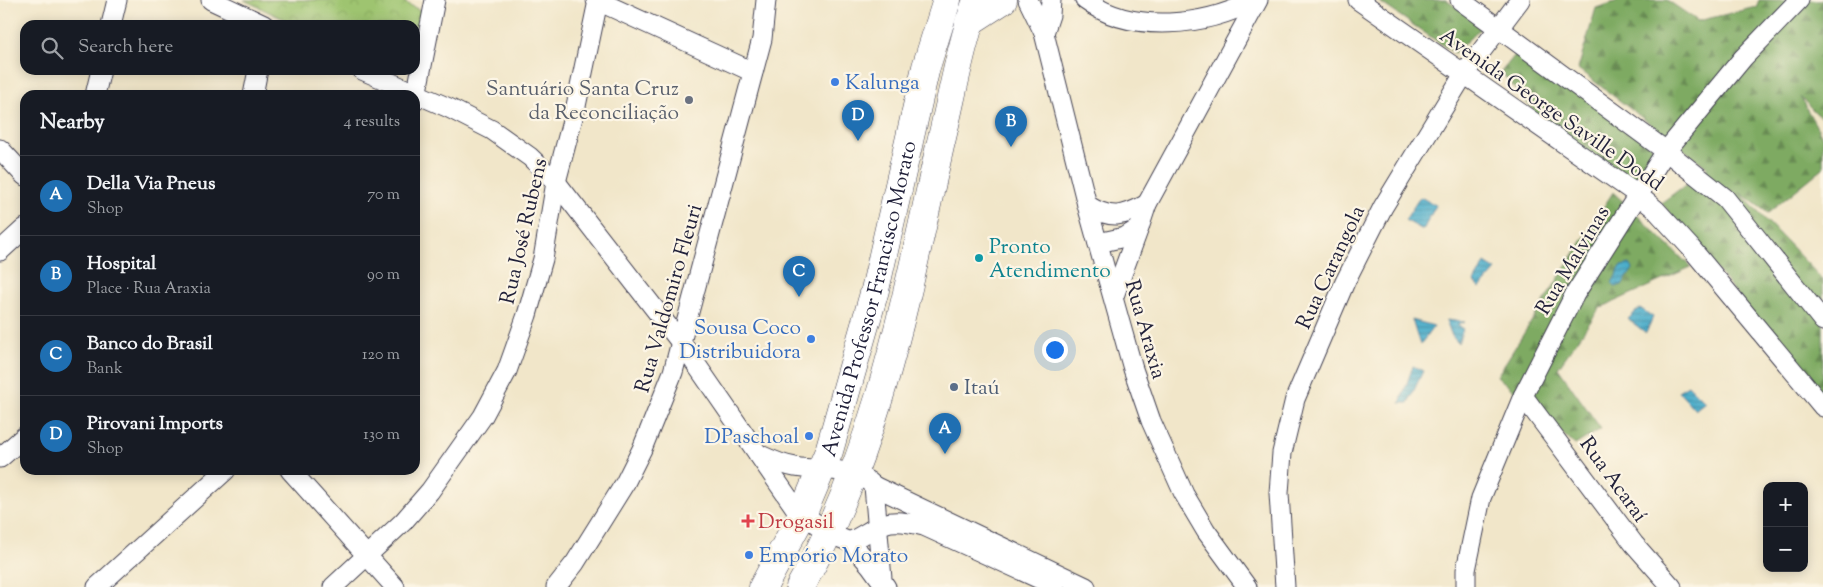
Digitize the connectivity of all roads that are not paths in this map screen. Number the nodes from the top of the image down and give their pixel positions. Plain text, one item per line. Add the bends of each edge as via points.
1 (117, 0) edge
2 (211, 0) edge
3 (435, 0) edge
4 (766, 0) edge
5 (947, 0) edge
6 (1003, 0) edge
7 (1028, 0) edge
8 (1051, 0) edge
9 (1085, 0) edge
10 (1257, 0) edge
11 (1358, 0) edge
12 (1460, 0) edge
13 (1520, 0) edge
14 (1799, 0) edge
15 (597, 1) edge
16 (973, 11) edge
17 (1222, 14) junction
18 (112, 20) edge
19 (253, 20) edge
20 (1500, 28) junction
21 (1044, 33) junction
22 (1235, 41) junction
23 (753, 72) junction
24 (1464, 74) junction
25 (100, 75) edge
26 (257, 75) edge
27 (372, 75) edge
28 (96, 90) edge
29 (254, 90) edge
30 (401, 90) edge
31 (418, 90) edge
32 (420, 99) edge
33 (0, 149) edge
34 (1666, 151) junction
35 (20, 171) edge
36 (556, 182) junction
37 (1638, 195) junction
38 (1147, 204) junction
39 (1087, 205) junction
40 (1139, 228) junction
41 (20, 233) edge
42 (1098, 243) junction
43 (0, 251) edge
44 (1114, 296) junction
45 (1823, 321) edge
46 (682, 344) junction
47 (1523, 396) junction
48 (1823, 407) edge
49 (20, 440) edge
50 (758, 454) junction
51 (0, 458) edge
52 (823, 469) junction
53 (220, 475) edge
54 (294, 475) edge
55 (865, 480) junction
56 (802, 515) junction
57 (876, 525) junction
58 (840, 538) junction
59 (367, 556) junction
60 (884, 583) edge
61 (97, 587) edge
62 (332, 587) edge
63 (395, 587) edge
64 (556, 587) edge
65 (763, 587) edge
66 (800, 587) edge
67 (1056, 587) edge
68 (1086, 587) edge
69 (1247, 587) edge
70 (1285, 587) edge
71 (1466, 587) edge
72 (1672, 587) edge

1 - 18 street
2 - 19 street
3 - 31 street
4 - 23 street, Rua Valdomiro Fleuri via 762,39
5 - 52 highway, Avenida Professor Francisco Morato via 926,67 875,290
6 - 16 highway
7 - 21 street, Rua Araxia
8 - 21 street, Rua Araxia
9 - 17 street via 1107,13 1145,22 1172,22
10 - 17 street
10 - 22 street
11 - 24 street, Avenida George Saville Dodd
12 - 20 street, Avenida George Saville Dodd
13 - 20 street, Rua Carangola
14 - 34 street, Rua Malvinas via 1744,58
15 - 23 street
15 - 36 street, Rua José Rubens via 576,106
16 - 55 highway, Avenida Professor Francisco Morato via 957,65 896,340 880,397
17 - 22 street
20 - 24 street, Rua Carangola
20 - 34 street, Avenida George Saville Dodd
21 - 39 street, Rua Araxia
22 - 38 street
23 - 46 street, Rua Valdomiro Fleuri
24 - 37 street, Avenida George Saville Dodd
24 - 70 street, Rua Carangola via 1383,207 1345,282 1295,399 1282,453 1279,493
25 - 28 street
26 - 29 street
27 - 30 street
32 - 36 street via 449,108 492,130 530,157
33 - 35 street
34 - 37 street, Rua Malvinas
34 - 45 street, Avenida George Saville Dodd via 1724,198
36 - 46 street
36 - 59 street, Rua José Rubens via 543,259 527,315 496,395 430,492
37 - 47 street, Rua Malvinas via 1572,301
37 - 48 street, Avenida George Saville Dodd via 1690,247
38 - 39 street via 1121,215 1105,214
38 - 40 street
39 - 42 street, Rua Araxia
40 - 42 street via 1125,237
40 - 44 street
41 - 43 street
42 - 44 street, Rua Araxia
44 - 69 street, Rua Araxia via 1133,369 1151,421 1184,494 1206,531
46 - 50 street
46 - 64 street, Rua Valdomiro Fleuri via 663,399 625,483 575,563
47 - 71 street, Rua Malvinas via 1481,498 1466,570
47 - 72 street, Rua Acaraí via 1634,544
49 - 51 street
50 - 52 street via 779,464
50 - 56 street
52 - 55 street
52 - 56 highway, Avenida Professor Francisco Morato
53 - 61 street
54 - 59 street
55 - 57 street
55 - 58 highway, Avenida Professor Francisco Morato
55 - 68 street
56 - 58 street
56 - 65 highway, Avenida Professor Francisco Morato
57 - 58 street
57 - 60 street
57 - 67 street via 904,521 924,526
58 - 60 street
58 - 66 highway, Avenida Professor Francisco Morato
59 - 62 street, Rua José Rubens
59 - 63 street

